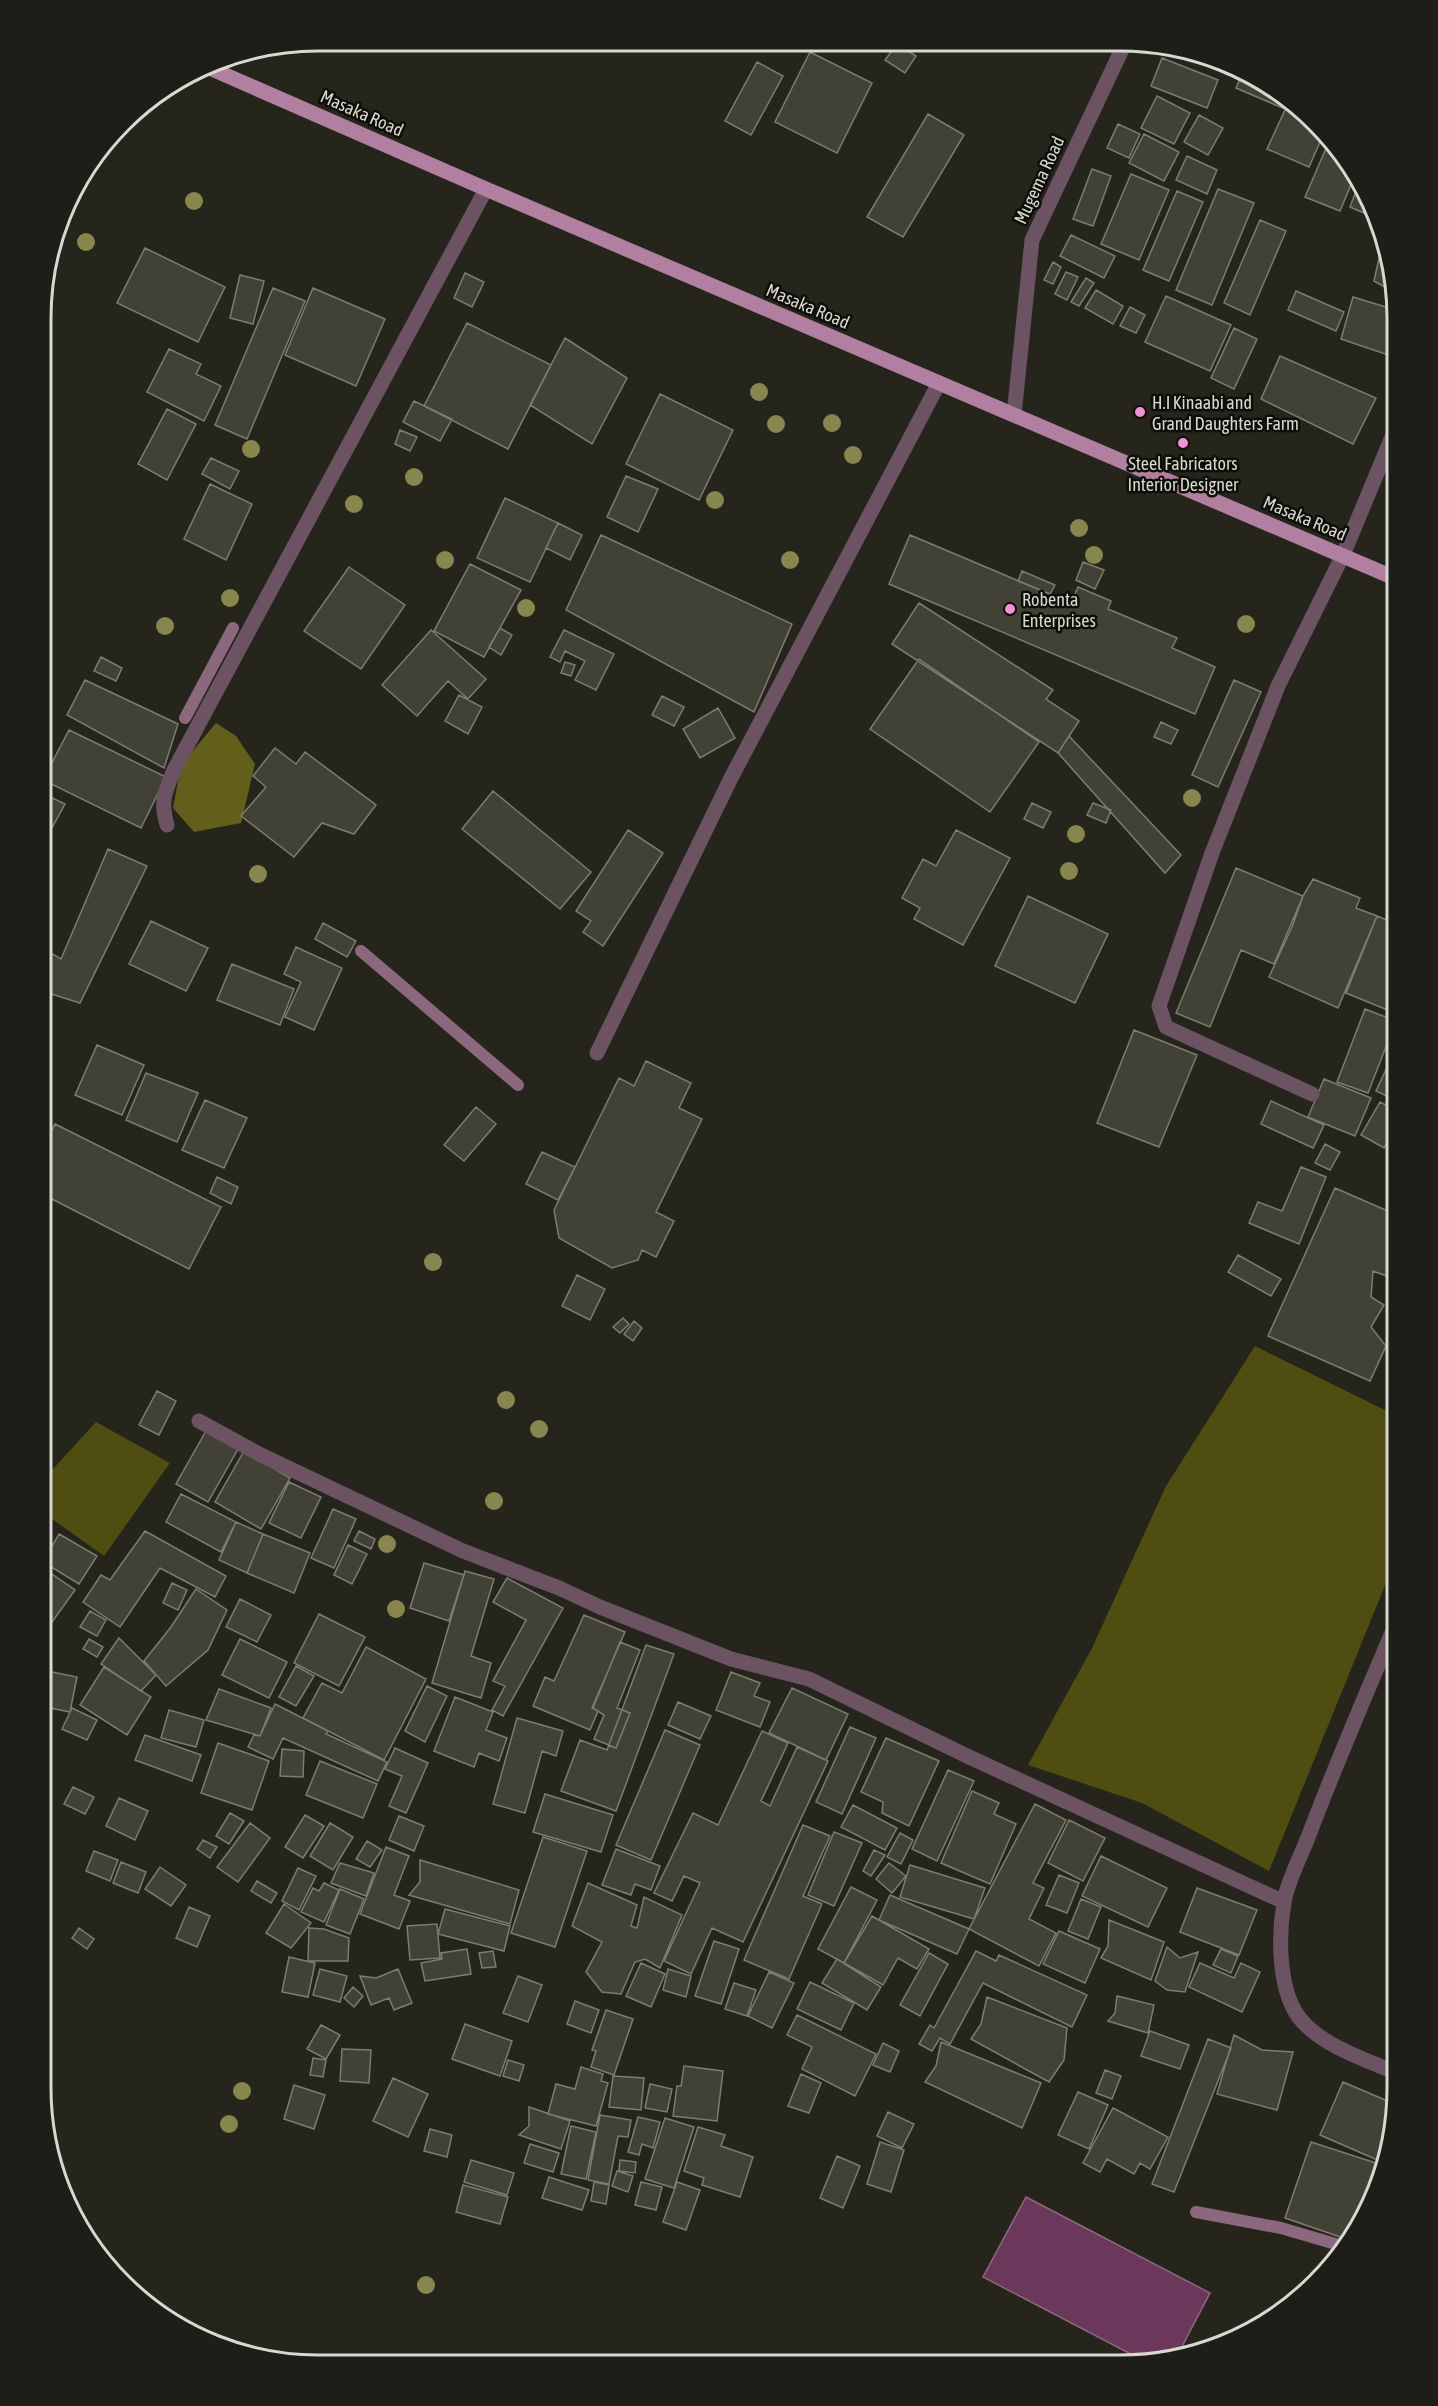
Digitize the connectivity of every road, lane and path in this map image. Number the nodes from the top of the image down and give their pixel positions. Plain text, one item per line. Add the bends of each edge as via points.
1 (1121, 51) edge
2 (216, 71) edge
3 (486, 189) junction
4 (939, 382) junction
5 (1014, 414) junction
6 (1387, 449) edge
7 (1342, 555) junction
8 (1387, 575) edge
9 (167, 825) dead end
10 (597, 1053) dead end
11 (1312, 1094) dead end
12 (199, 1421) dead end
13 (1387, 1645) edge
14 (1284, 1902) junction
15 (1387, 2068) edge

1 - 5 street, Mugema Road via 1032,240
2 - 3 main road, Masaka Road
3 - 4 main road, Masaka Road
3 - 9 street via 174,770 163,800
4 - 5 main road, Masaka Road
4 - 10 street via 731,778
5 - 7 main road, Masaka Road
6 - 7 street
7 - 8 main road, Masaka Road
7 - 11 street via 1278,686 1212,853 1159,1006 1166,1027
12 - 14 street via 259,1454 463,1551 731,1659 809,1679
13 - 14 street via 1322,1799
14 - 15 street via 1281,1965 1291,2004 1302,2022 1327,2041

